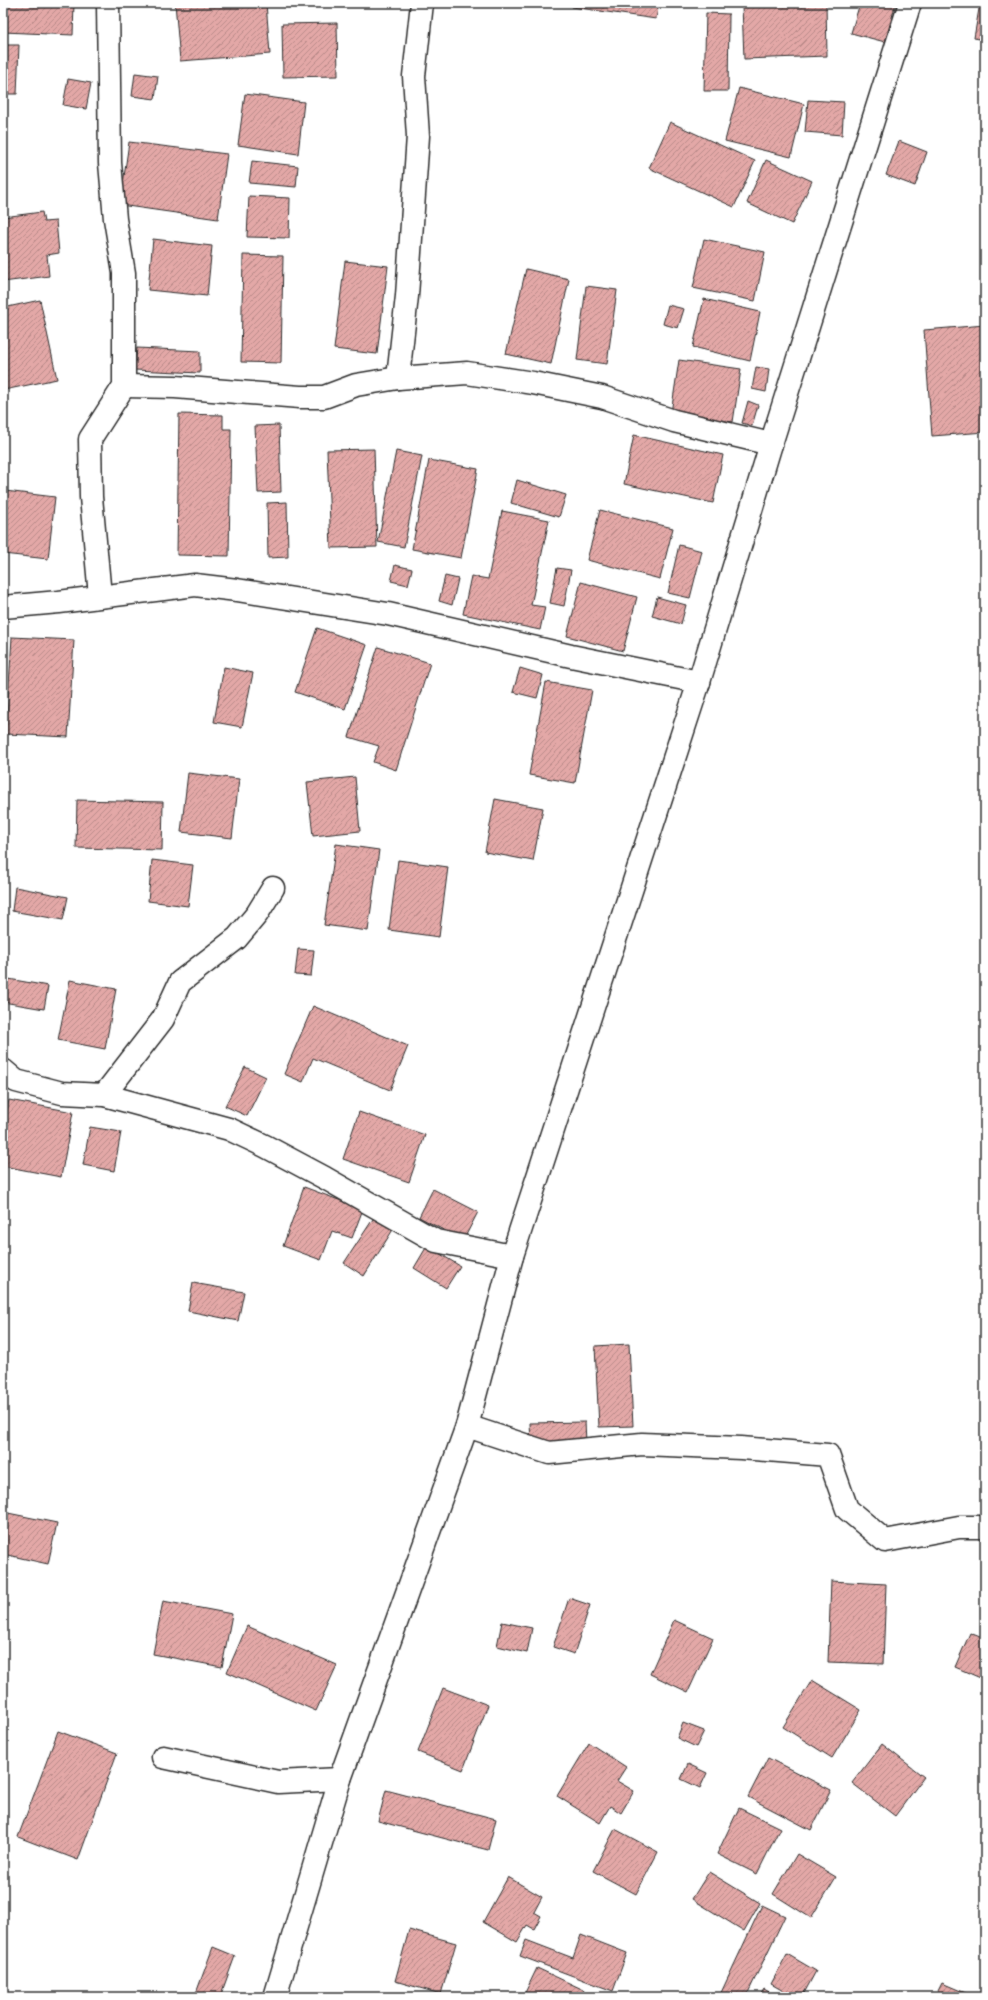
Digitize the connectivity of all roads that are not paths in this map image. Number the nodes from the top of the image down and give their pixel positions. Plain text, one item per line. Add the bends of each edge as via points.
1 (108, 3) edge
2 (422, 3) edge
3 (910, 3) edge
4 (398, 378) junction
5 (124, 386) junction
6 (771, 444) junction
7 (100, 596) junction
8 (3, 606) edge
9 (699, 682) junction
10 (273, 888) dead end
11 (3, 1070) edge
12 (104, 1095) junction
13 (512, 1256) junction
14 (467, 1426) junction
15 (985, 1527) edge
16 (163, 1757) dead end
17 (340, 1779) junction
18 (275, 1997) edge

1 - 5 street via 110,163 115,219 124,273
2 - 4 street via 414,76 418,136 407,296
3 - 6 street
4 - 5 street via 356,386 324,397
4 - 6 street via 467,373 533,383 602,397 674,421
5 - 7 street via 90,439 90,497
6 - 9 street
7 - 8 street
7 - 9 street via 195,585 238,590 388,614
9 - 13 street
10 - 12 street via 257,914 236,938 180,982 163,1019
11 - 12 street via 16,1082 62,1093
12 - 13 street via 229,1129 325,1178 436,1241
13 - 14 street
14 - 15 street via 549,1453 642,1444 741,1448 828,1456 847,1509 885,1541 959,1527
14 - 17 street
16 - 17 street via 278,1782
17 - 18 street

